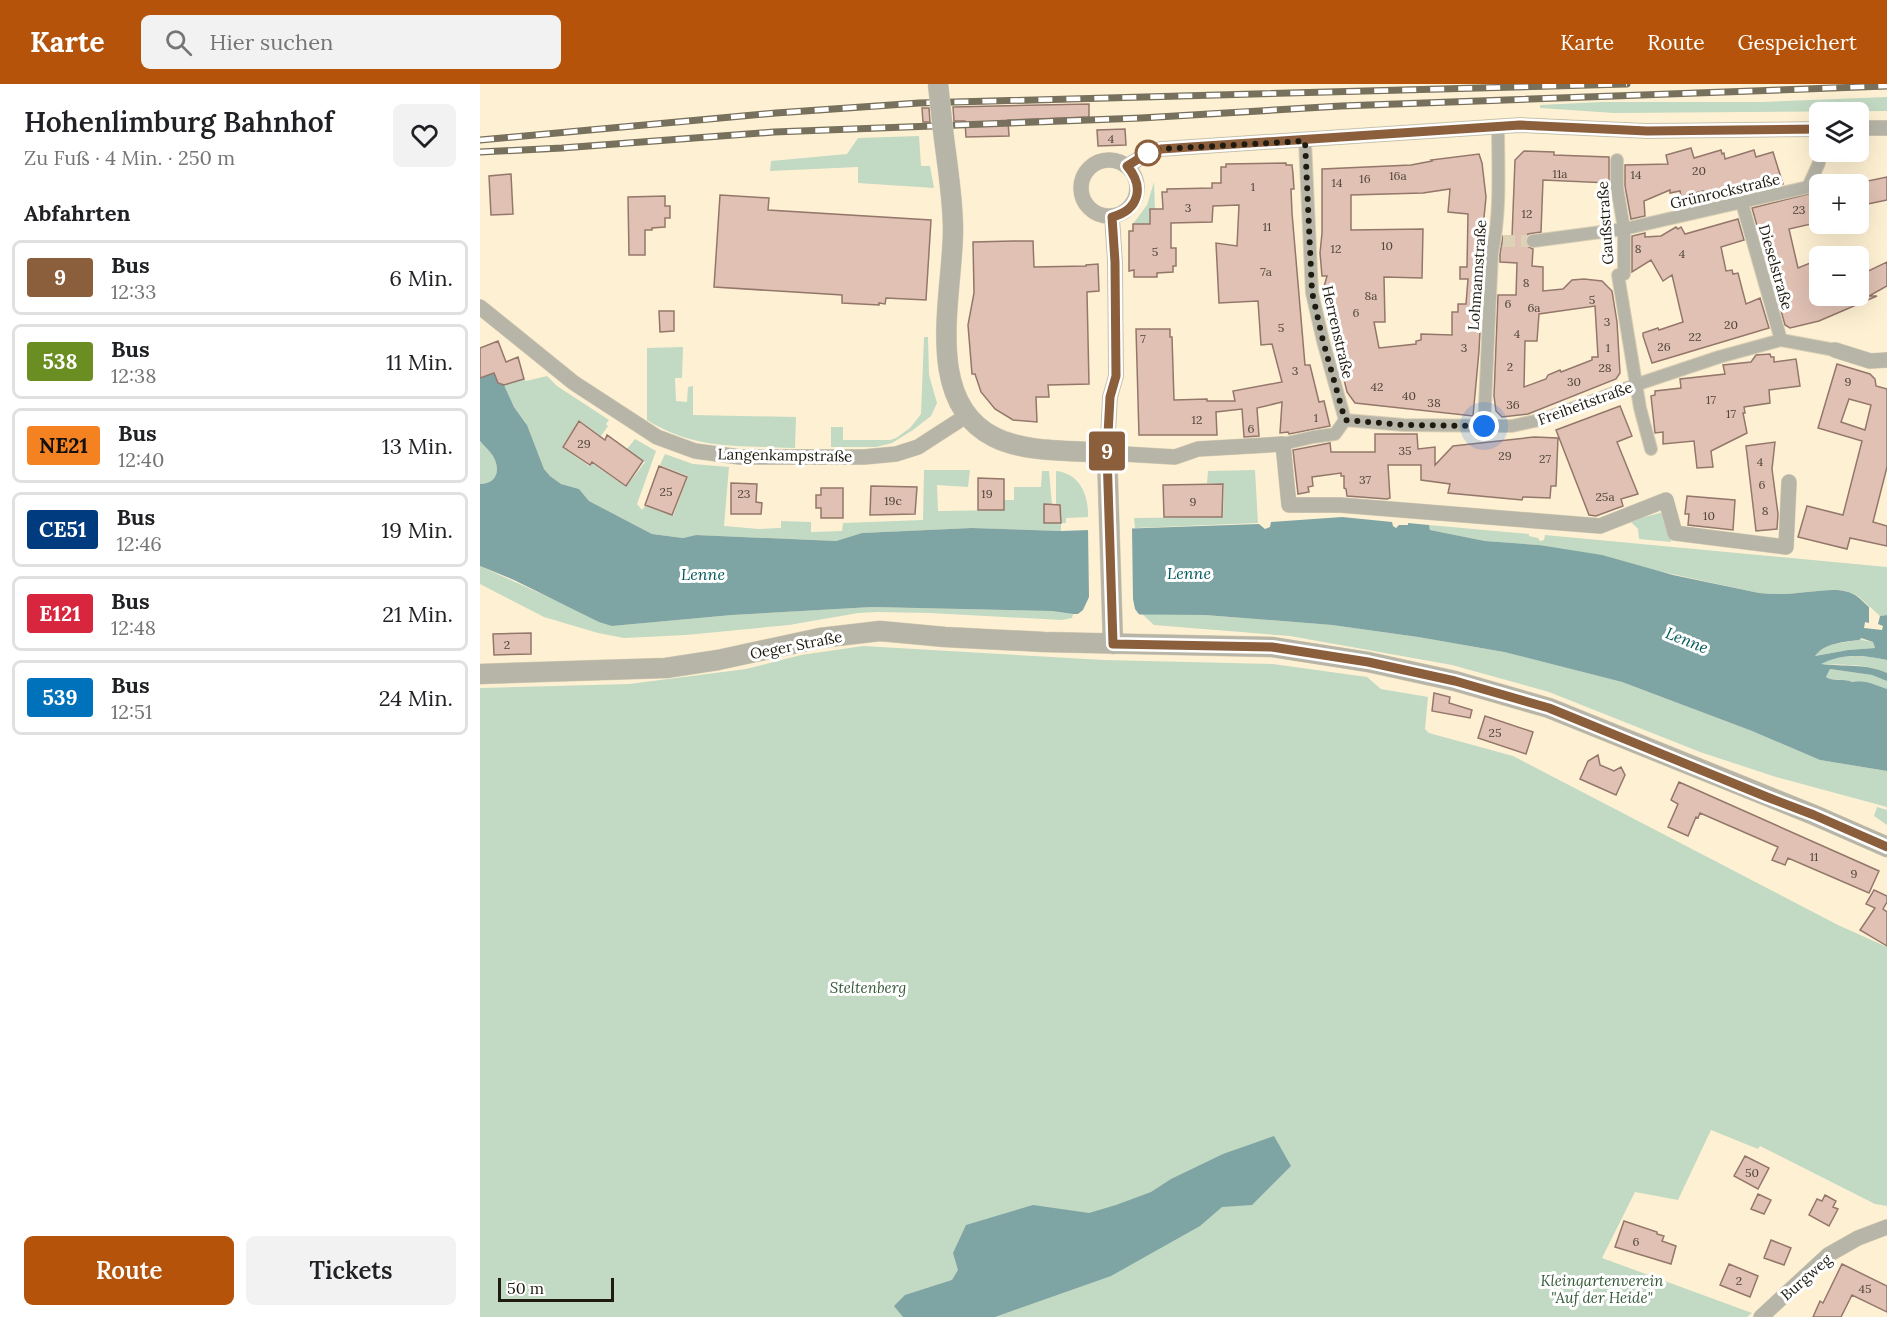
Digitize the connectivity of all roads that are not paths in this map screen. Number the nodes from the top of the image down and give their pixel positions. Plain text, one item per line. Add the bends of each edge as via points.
1 (938, 84) edge
2 (1498, 126) junction
3 (1869, 128) edge
4 (1887, 128) edge
5 (1809, 129) edge
6 (1305, 141) junction
7 (1617, 160) dead end
8 (1819, 162) edge
9 (1127, 166) junction
10 (1742, 203) junction
11 (1112, 217) junction
12 (1623, 229) junction
13 (1533, 241) tunnel mouth
14 (484, 314) edge
15 (1781, 340) junction
16 (1835, 350) joint
17 (1887, 360) edge
18 (1635, 385) junction
19 (966, 416) junction
20 (1345, 420) junction
21 (1484, 426) junction
22 (1283, 444) junction
23 (1651, 449) dead end
24 (1107, 453) junction
25 (1789, 482) dead end
26 (1113, 636) junction
27 (480, 674) edge
28 (1887, 847) edge
29 (1887, 1227) edge
30 (1761, 1317) edge

1 - 19 street, bridge via 952,202 945,326 950,374
2 - 5 street via 1647,131
2 - 6 street
2 - 21 street, Lohmannstraße via 1499,241 1492,254
3 - 4 street
6 - 9 street via 1161,149
6 - 20 street, Herrenstraße via 1312,292
7 - 12 street, Gaußstraße
8 - 10 street, Grünrockstraße via 1808,187
9 - 11 street via 1134,174 1138,192 1129,209
9 - 11 street via 1119,161 1100,161 1085,173 1081,183 1088,208
10 - 12 street, Grünrockstraße
10 - 15 street, Dieselstraße
11 - 24 street via 1116,376 1110,397
12 - 13 street, Grünrockstraße
12 - 18 street, Gaußstraße via 1624,274 1618,275
14 - 19 street, Langenkampstraße via 574,383 657,437 696,452 740,457 896,454 918,447
15 - 16 street, Freiheitstraße
15 - 18 street, Freiheitstraße
16 - 17 street, Freiheitstraße via 1870,361
18 - 21 street, Freiheitstraße via 1544,419 1512,426
18 - 23 street
19 - 24 street via 995,438 1013,443
20 - 21 street, Freiheitstraße
20 - 22 street via 1335,434
22 - 24 street via 1198,449 1175,457
22 - 25 street via 1289,505 1341,505 1600,526 1666,500 1675,533 1786,547
24 - 26 street
26 - 27 street, Oeger Straße via 978,639 880,631 820,638 666,668
26 - 28 street, Oeger Straße via 1272,647 1455,681 1549,708
29 - 30 street, Burgweg via 1828,1255

